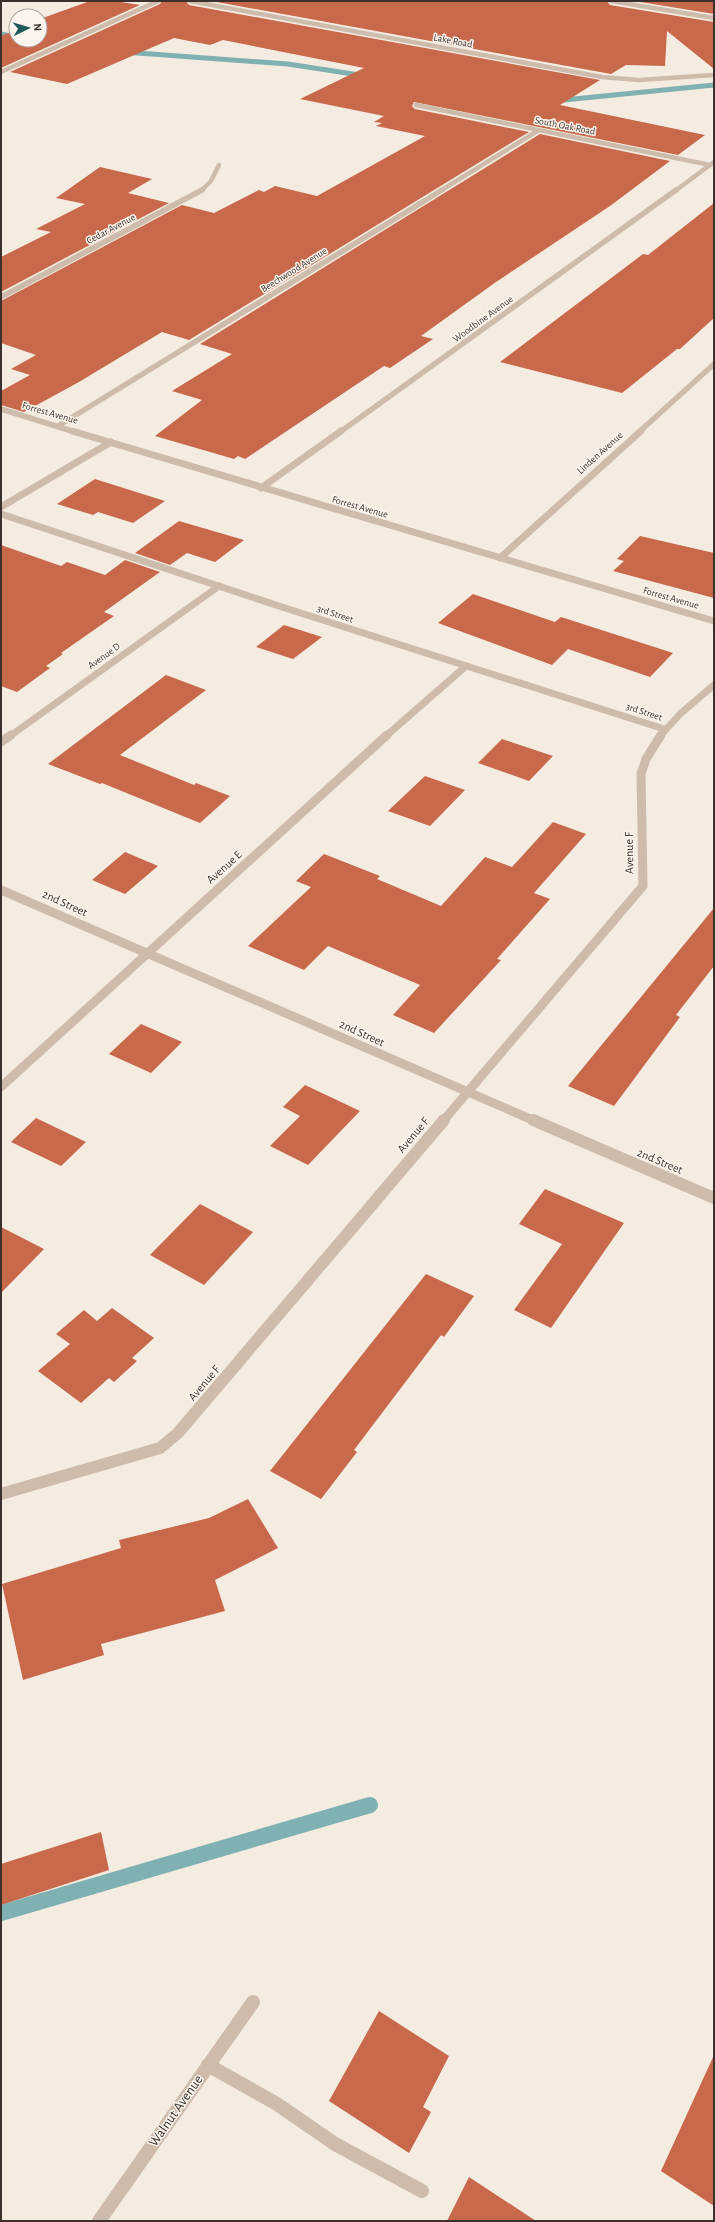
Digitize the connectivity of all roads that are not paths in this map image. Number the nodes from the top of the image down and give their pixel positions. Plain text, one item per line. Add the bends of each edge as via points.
1 (158, 1) edge
2 (190, 1) edge
3 (611, 1) edge
4 (714, 18) edge
5 (1, 72) edge
6 (714, 75) edge
7 (416, 106) dead end
8 (540, 130) junction
9 (712, 164) edge
10 (219, 165) dead end
11 (1, 297) edge
12 (714, 364) edge
13 (1, 409) edge
14 (58, 426) junction
15 (110, 442) junction
16 (261, 488) junction
17 (1, 507) edge
18 (1, 514) edge
19 (500, 558) junction
20 (219, 586) junction
21 (714, 621) edge
22 (466, 666) junction
23 (714, 685) edge
24 (664, 729) junction
25 (1, 742) edge
26 (1, 890) edge
27 (148, 953) junction
28 (1, 1087) edge
29 (466, 1092) junction
30 (714, 1198) edge
31 (1, 1494) edge
32 (253, 2002) dead end
33 (208, 2065) junction
34 (422, 2191) dead end
35 (99, 2221) edge

1 - 5 street
2 - 6 street, Lake Road via 602,77 639,80
3 - 4 street
7 - 8 street, South Oak Road
8 - 9 street, South Oak Road
8 - 14 street, Beechwood Avenue
9 - 16 street, Woodbine Avenue
10 - 11 street, Cedar Avenue via 211,181 202,191
12 - 19 street, Linden Avenue
13 - 14 street, Forrest Avenue
14 - 15 street, Forrest Avenue
15 - 16 street, Forrest Avenue
15 - 17 street
16 - 19 street, Forrest Avenue
18 - 20 street, 3rd Street
19 - 21 street, Forrest Avenue
20 - 22 street, 3rd Street
20 - 25 street, Avenue D
22 - 24 street, 3rd Street
22 - 27 street, Avenue E via 364,755
23 - 24 street, Avenue F
24 - 29 street, Avenue F via 646,756 641,774 643,886
26 - 27 street, 2nd Street
27 - 28 street, Avenue E
27 - 29 street, 2nd Street
29 - 30 street, 2nd Street
29 - 31 street, Avenue F via 178,1433 160,1448
32 - 33 street, Walnut Avenue
33 - 34 street via 276,2104 335,2144
33 - 35 street, Walnut Avenue

